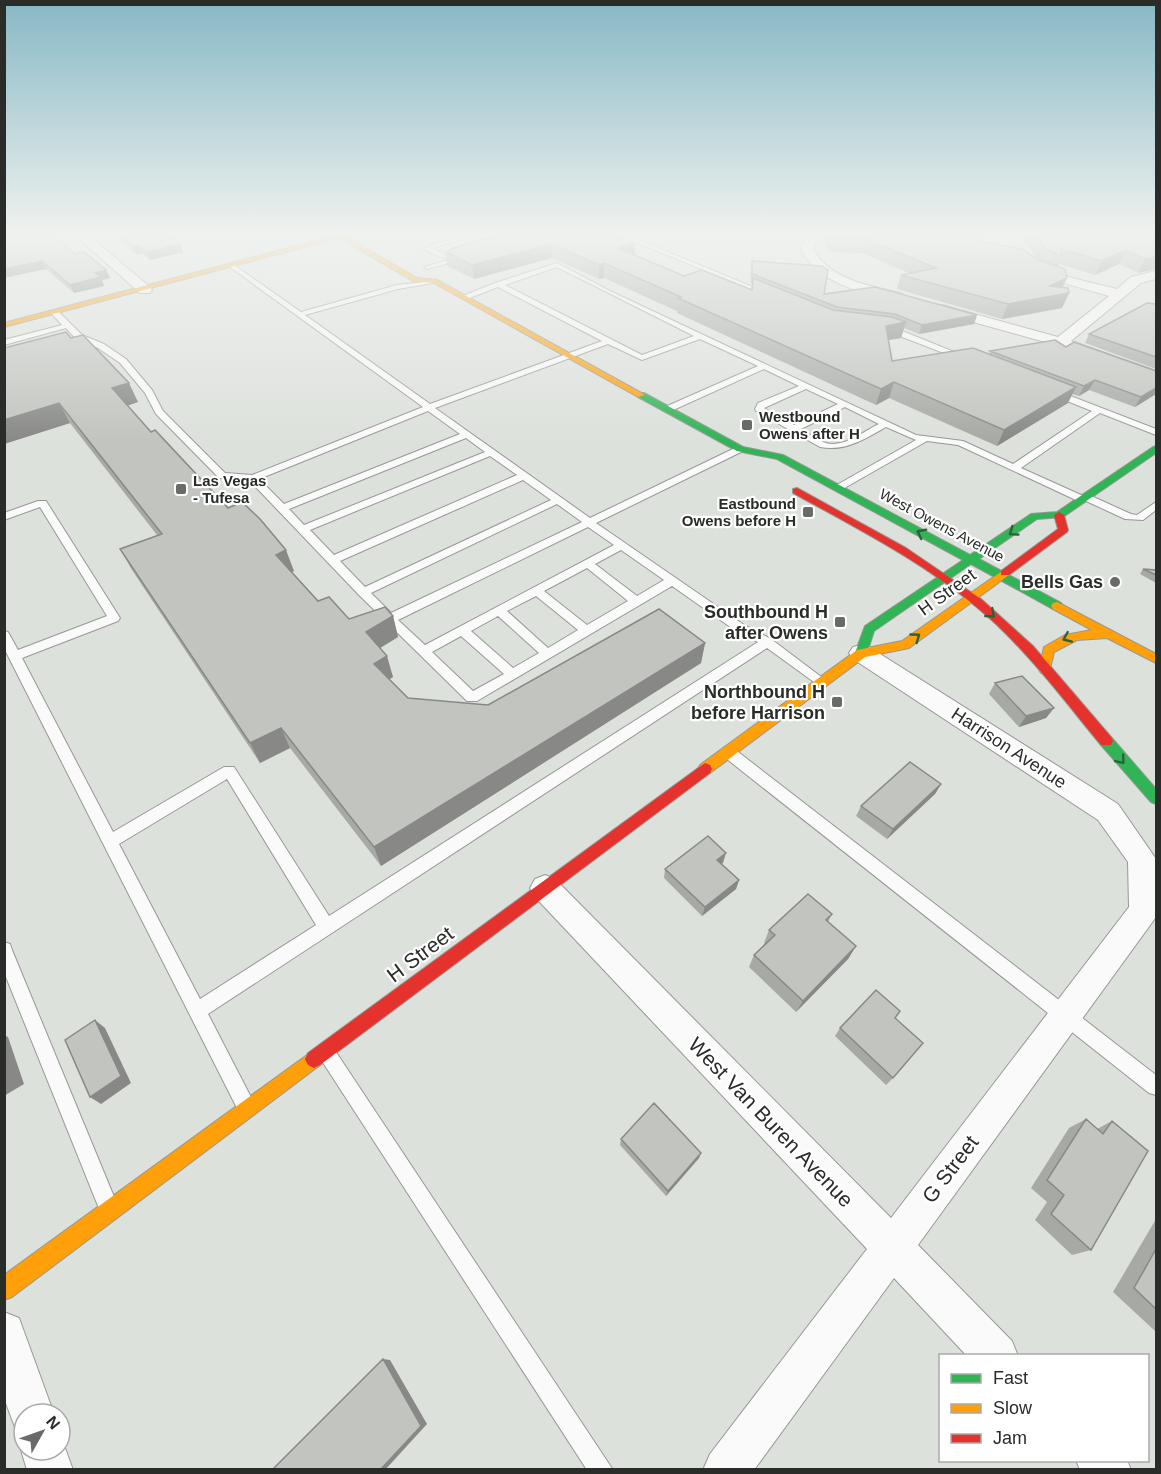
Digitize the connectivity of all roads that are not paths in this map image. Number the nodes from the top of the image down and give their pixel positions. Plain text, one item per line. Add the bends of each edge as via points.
1 (87, 305) edge
2 (289, 305) edge
3 (334, 305) edge
4 (478, 305) edge
5 (536, 305) edge
6 (636, 305) edge
7 (926, 305) edge
8 (1105, 305) edge
9 (55, 313) junction
10 (302, 314) junction
11 (4, 325) edge
12 (66, 326) junction
13 (878, 327) edge
14 (700, 336) junction
15 (608, 341) junction
16 (1061, 342) junction
17 (4, 343) edge
18 (570, 355) junction
19 (978, 363) edge
20 (764, 366) junction
21 (1156, 376) edge
22 (806, 386) junction
23 (1044, 389) edge
24 (845, 404) junction
25 (430, 407) junction
26 (668, 409) junction
27 (1099, 410) junction
28 (885, 424) junction
29 (793, 429) junction
30 (1156, 432) edge
31 (468, 434) junction
32 (925, 439) junction
33 (740, 449) junction
34 (1156, 450) edge
35 (492, 452) junction
36 (757, 468) dead end
37 (1014, 468) junction
38 (524, 476) junction
39 (253, 478) junction
40 (785, 484) dead end
41 (838, 488) junction
42 (1083, 498) junction
43 (558, 500) junction
44 (1156, 505) edge
45 (282, 508) junction
46 (1059, 515) junction
47 (4, 517) edge
48 (587, 521) junction
49 (303, 530) junction
50 (621, 545) junction
51 (333, 560) junction
52 (972, 561) junction
53 (587, 563) junction
54 (1000, 576) junction
55 (946, 578) junction
56 (673, 580) junction
57 (536, 591) junction
58 (363, 592) junction
59 (971, 597) junction
60 (637, 602) junction
61 (499, 610) junction
62 (390, 619) junction
63 (462, 630) junction
64 (587, 631) junction
65 (1109, 634) junction
66 (4, 635) edge
67 (767, 642) junction
68 (423, 651) junction
69 (861, 653) junction
70 (548, 654) junction
71 (16, 656) junction
72 (1156, 659) edge
73 (1045, 670) junction
74 (513, 675) junction
75 (822, 682) junction
76 (728, 752) junction
77 (1156, 798) edge
78 (110, 842) junction
79 (1142, 859) joint
80 (545, 888) junction
81 (327, 927) junction
82 (4, 950) edge
83 (197, 1011) junction
84 (1065, 1016) junction
85 (326, 1051) junction
86 (1156, 1086) edge
87 (248, 1109) junction
88 (110, 1211) junction
89 (892, 1247) junction
90 (4, 1289) edge
91 (4, 1333) edge
92 (996, 1354) edge
93 (28, 1402) edge
94 (601, 1470) edge
95 (726, 1470) edge

1 - 9 main road
2 - 10 lane
3 - 10 lane
4 - 18 main road, West Owens Avenue
5 - 15 lane
6 - 14 lane
7 - 16 street
8 - 16 street
9 - 11 main road
9 - 12 lane
10 - 25 lane
12 - 17 lane
12 - 39 lane via 123,361 149,392 159,412 222,476
13 - 19 lane
14 - 15 lane via 642,358
14 - 20 lane
15 - 18 lane
16 - 21 street
18 - 25 lane
18 - 26 main road, West Owens Avenue
20 - 22 lane
20 - 26 lane
22 - 24 lane
22 - 29 lane via 759,409
23 - 27 lane
24 - 28 lane
24 - 29 lane
25 - 31 lane
25 - 39 lane
26 - 33 main road, West Owens Avenue
27 - 30 lane
27 - 37 lane
28 - 29 lane via 834,447
28 - 32 lane
31 - 35 lane
31 - 45 lane
32 - 37 lane via 960,443
32 - 41 lane
33 - 36 main road, West Owens Avenue
33 - 41 main road, West Owens Avenue via 780,457
33 - 48 lane
34 - 42 main road, H Street
35 - 38 lane
35 - 49 lane
37 - 42 lane
38 - 43 lane
38 - 51 lane
39 - 45 lane
40 - 55 main road
52 -> 41 main road, West Owens Avenue
42 - 44 lane via 1139,518
42 - 46 main road, H Street
43 - 48 lane
43 - 58 lane
45 - 49 lane
46 -> 52 main road, H Street via 1035,516
46 - 54 main road, H Street via 1063,530
47 - 71 lane via 42,503 114,618
48 - 50 lane
48 - 62 lane
49 - 51 lane
50 - 53 lane
50 - 56 lane
51 - 58 lane
52 - 54 main road, West Owens Avenue
52 - 55 main road, H Street
53 - 57 lane
53 - 60 lane
54 - 59 main road, H Street
54 - 65 main road, West Owens Avenue
55 - 59 main road
55 - 69 main road, H Street via 869,629
56 - 60 lane
56 - 67 lane via 740,628
57 - 61 lane
57 - 64 lane
58 - 62 lane
69 -> 59 main road, H Street via 905,645
59 -> 73 main road via 1001,622
60 - 64 lane
61 - 63 lane
61 - 70 lane
62 - 68 lane
63 - 68 lane
63 - 74 lane
64 - 70 lane
65 - 72 main road, West Owens Avenue
65 -> 73 main road via 1078,633 1061,639 1048,651
66 - 71 lane
67 - 75 lane
67 - 81 lane
68 - 74 lane via 472,698
69 - 75 main road, H Street
69 - 79 street, Harrison Avenue via 1108,812
70 - 74 lane
71 - 78 lane
73 -> 77 main road
75 - 76 main road, H Street
76 - 80 main road, H Street
76 - 84 lane
78 - 81 lane via 229,771
78 - 83 lane
79 - 84 street, G Street via 1144,911
80 - 85 main road, H Street
80 - 89 street, West Van Buren Avenue
81 - 83 lane
82 - 88 lane
83 - 87 lane
84 - 86 lane
84 - 89 street, G Street
85 - 87 main road, H Street
85 - 94 lane
87 - 88 main road, H Street
88 - 90 main road, H Street
89 - 92 street, West Van Buren Avenue
89 - 95 street, G Street
91 - 93 street

